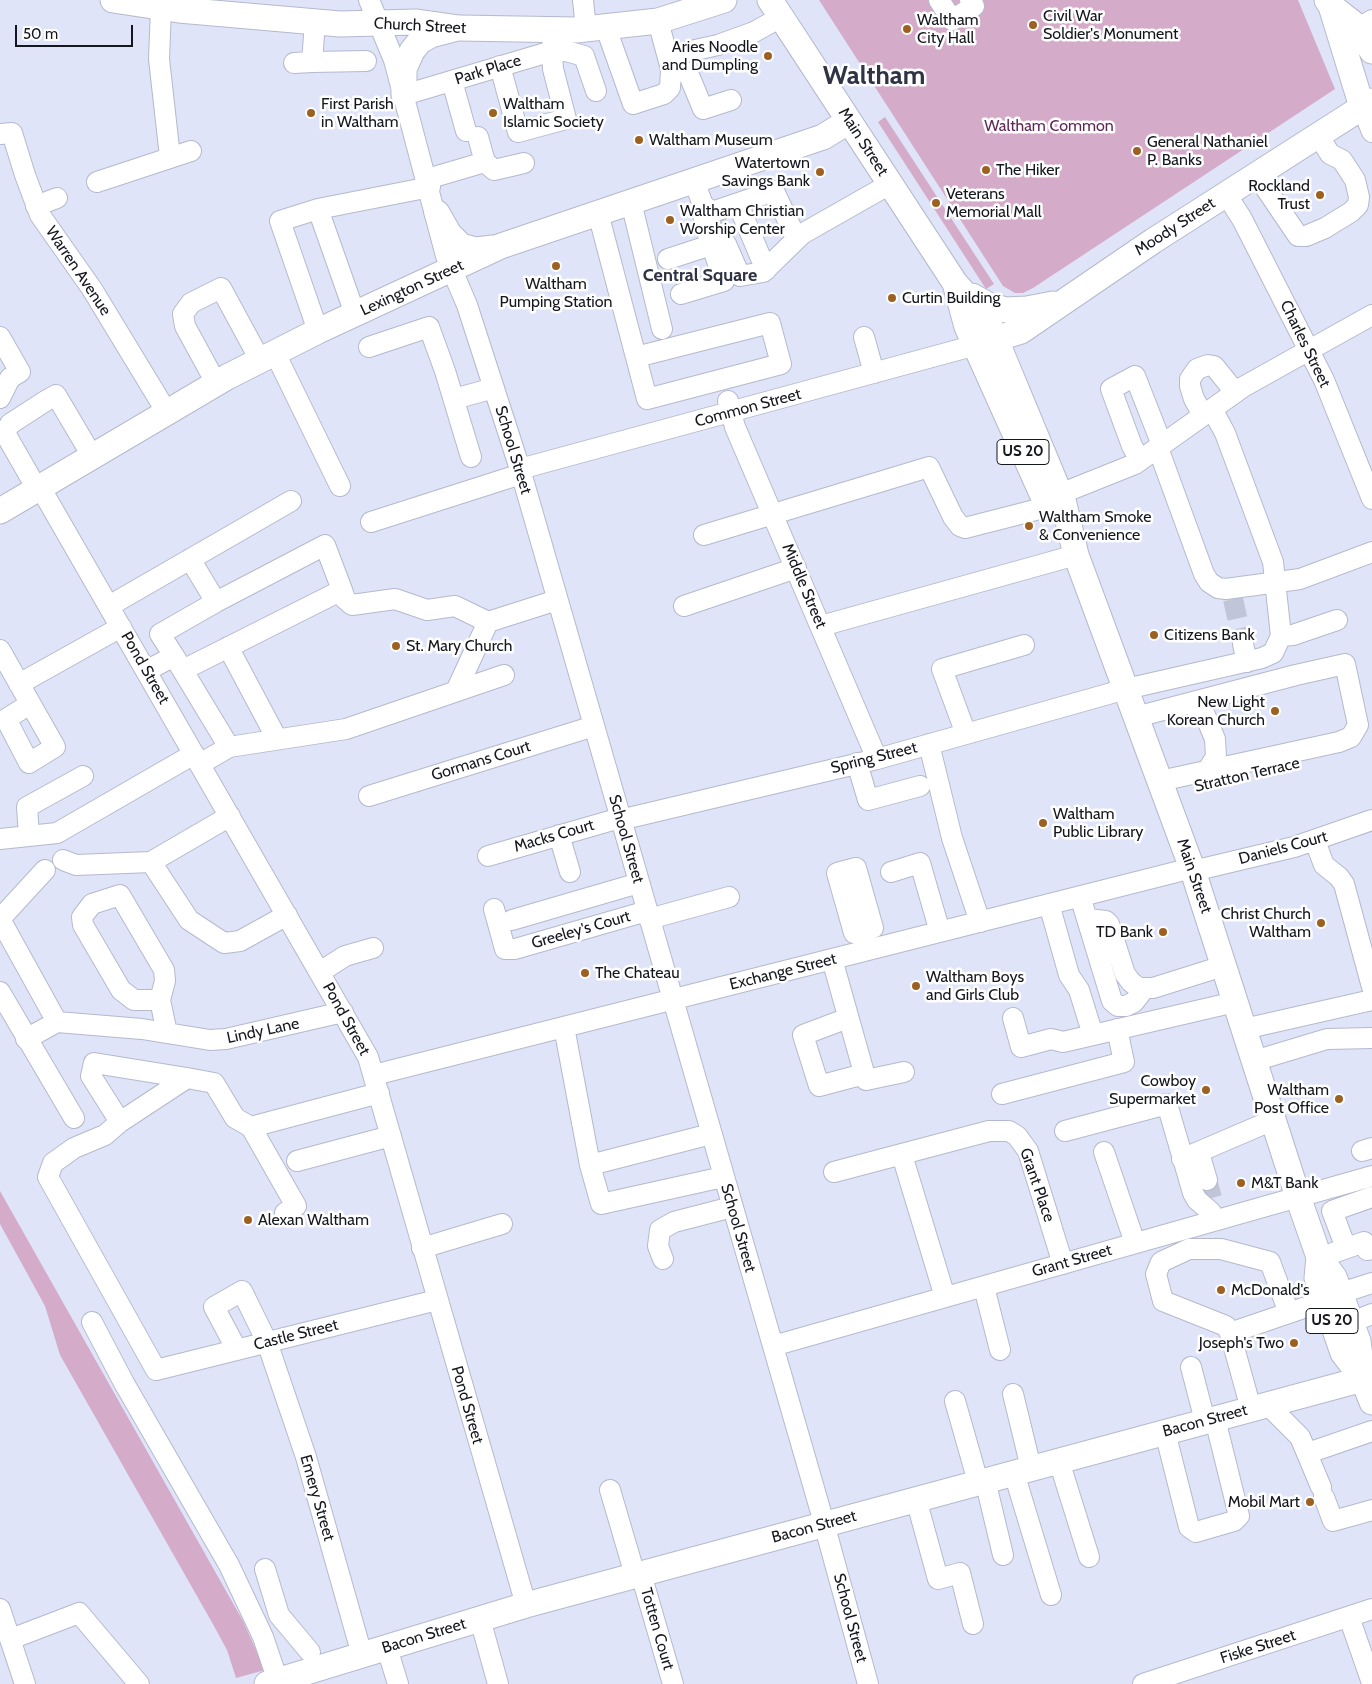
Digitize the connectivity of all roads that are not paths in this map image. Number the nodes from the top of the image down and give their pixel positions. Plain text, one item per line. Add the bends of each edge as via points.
1 (113, 0) edge
2 (369, 0) edge
3 (583, 0) edge
4 (724, 0) edge
5 (939, 0) edge
6 (970, 0) edge
7 (1333, 2) edge
8 (160, 8) junction
9 (775, 8) edge
10 (658, 21) junction
11 (315, 22) junction
12 (378, 23) junction
13 (1365, 24) edge
14 (459, 28) junction
15 (596, 29) junction
16 (553, 40) junction
17 (1372, 51) edge
18 (366, 61) dead end
19 (669, 62) junction
20 (500, 66) junction
21 (452, 81) junction
22 (596, 91) dead end
23 (404, 95) junction
24 (730, 100) dead end
25 (1367, 104) edge
26 (849, 121) junction
27 (1372, 132) edge
28 (0, 134) edge
29 (191, 151) dead end
30 (170, 157) junction
31 (1332, 159) junction
32 (485, 162) junction
33 (524, 163) dead end
34 (1256, 174) junction
35 (694, 181) junction
36 (97, 182) dead end
37 (428, 183) junction
38 (890, 184) junction
39 (1226, 194) junction
40 (57, 198) dead end
41 (631, 202) junction
42 (738, 204) junction
43 (36, 206) junction
44 (318, 209) junction
45 (710, 212) junction
46 (436, 213) junction
47 (598, 213) junction
48 (1306, 236) junction
49 (796, 238) junction
50 (719, 244) junction
51 (501, 246) junction
52 (668, 259) dead end
53 (451, 270) junction
54 (766, 270) junction
55 (955, 283) junction
56 (668, 289) junction
57 (1065, 300) junction
58 (355, 314) junction
59 (1372, 315) edge
60 (662, 329) dead end
61 (318, 331) junction
62 (0, 337) edge
63 (864, 337) dead end
64 (986, 343) junction
65 (369, 346) dead end
66 (1310, 351) junction
67 (267, 356) junction
68 (636, 357) junction
69 (874, 374) junction
70 (216, 383) junction
71 (494, 388) junction
72 (1235, 392) junction
73 (0, 398) edge
74 (454, 399) junction
75 (729, 407) junction
76 (166, 411) junction
77 (1208, 412) junction
78 (3, 440) edge
79 (1160, 447) junction
80 (92, 456) junction
81 (471, 456) dead end
82 (1140, 460) junction
83 (520, 472) junction
84 (340, 486) dead end
85 (38, 488) junction
86 (1054, 500) junction
87 (1372, 500) edge
88 (290, 501) dead end
89 (0, 511) edge
90 (773, 514) junction
91 (371, 522) dead end
92 (704, 535) dead end
93 (1372, 552) edge
94 (1076, 555) junction
95 (190, 559) junction
96 (796, 568) junction
97 (1276, 582) junction
98 (342, 590) junction
99 (557, 600) junction
100 (216, 602) junction
101 (108, 606) junction
102 (684, 606) dead end
103 (1337, 620) dead end
104 (488, 622) junction
105 (821, 626) junction
106 (121, 627) junction
107 (1281, 636) junction
108 (1024, 645) dead end
109 (228, 647) junction
110 (0, 650) edge
111 (178, 663) junction
112 (146, 671) junction
113 (504, 675) dead end
114 (19, 684) junction
115 (1126, 689) junction
116 (456, 691) junction
117 (30, 704) dead end
118 (1188, 704) junction
119 (1136, 717) junction
120 (594, 726) junction
121 (966, 734) junction
122 (277, 739) junction
123 (929, 744) junction
124 (229, 747) junction
125 (1330, 756) dead end
126 (877, 759) junction
127 (198, 761) junction
128 (857, 763) junction
129 (1207, 771) junction
130 (83, 776) dead end
131 (920, 786) dead end
132 (1162, 788) junction
133 (369, 796) dead end
134 (120, 813) dead end
135 (230, 816) junction
136 (620, 819) junction
137 (1372, 820) edge
138 (559, 835) junction
139 (29, 836) junction
140 (0, 839) edge
141 (1315, 841) junction
142 (488, 856) dead end
143 (63, 860) dead end
144 (152, 862) junction
145 (45, 870) dead end
146 (1192, 870) junction
147 (570, 872) dead end
148 (891, 872) dead end
149 (638, 883) junction
150 (1080, 896) junction
151 (729, 897) dead end
152 (1049, 904) junction
153 (494, 909) dead end
154 (287, 915) junction
155 (648, 915) junction
156 (0, 919) edge
157 (1087, 919) junction
158 (512, 920) dead end
159 (980, 922) junction
160 (940, 932) junction
161 (373, 948) dead end
162 (832, 959) junction
163 (1224, 966) junction
164 (320, 972) junction
165 (1372, 986) edge
166 (1144, 989) junction
167 (0, 992) edge
168 (672, 999) junction
169 (160, 1000) junction
170 (1372, 1000) edge
171 (1235, 1002) junction
172 (343, 1012) junction
173 (848, 1018) junction
174 (1013, 1018) dead end
175 (57, 1022) junction
176 (564, 1027) junction
177 (1117, 1029) junction
178 (1244, 1029) junction
179 (167, 1033) junction
180 (1093, 1035) junction
181 (1372, 1038) edge
182 (26, 1039) junction
183 (1254, 1061) junction
184 (904, 1072) dead end
185 (865, 1077) junction
186 (187, 1078) junction
187 (376, 1084) junction
188 (1002, 1094) dead end
189 (74, 1118) dead end
190 (1273, 1120) junction
191 (120, 1122) junction
192 (251, 1127) junction
193 (1065, 1131) dead end
194 (711, 1134) junction
195 (391, 1136) junction
196 (1104, 1152) dead end
197 (902, 1155) junction
198 (1191, 1156) junction
199 (297, 1161) dead end
200 (590, 1165) junction
201 (834, 1172) dead end
202 (1372, 1176) edge
203 (724, 1177) junction
204 (1298, 1197) junction
205 (1372, 1197) edge
206 (1211, 1202) junction
207 (732, 1207) junction
208 (285, 1213) dead end
209 (502, 1224) dead end
210 (1141, 1242) junction
211 (1360, 1246) edge
212 (422, 1248) junction
213 (1319, 1258) junction
214 (663, 1259) dead end
215 (1062, 1264) junction
216 (1273, 1270) junction
217 (1156, 1274) junction
218 (1372, 1283) edge
219 (984, 1287) junction
220 (945, 1297) junction
221 (1333, 1297) junction
222 (437, 1300) junction
223 (1289, 1314) junction
224 (1362, 1318) edge
225 (92, 1322) dead end
226 (1228, 1329) junction
227 (267, 1342) junction
228 (773, 1346) junction
229 (237, 1350) junction
230 (1000, 1350) dead end
231 (1191, 1367) dead end
232 (1366, 1374) edge
233 (1013, 1394) dead end
234 (955, 1401) dead end
235 (1372, 1402) edge
236 (1259, 1407) junction
237 (1210, 1420) junction
238 (1372, 1431) edge
239 (1165, 1432) junction
240 (1308, 1453) junction
241 (1059, 1461) junction
242 (1023, 1470) junction
243 (982, 1481) junction
244 (610, 1490) dead end
245 (916, 1499) junction
246 (1372, 1510) edge
247 (824, 1524) junction
248 (1003, 1554) dead end
249 (1089, 1557) dead end
250 (265, 1569) dead end
251 (638, 1575) junction
252 (1051, 1596) dead end
253 (526, 1606) junction
254 (0, 1609) edge
255 (1372, 1609) edge
256 (279, 1615) junction
257 (1349, 1617) junction
258 (480, 1619) junction
259 (301, 1624) dead end
260 (973, 1624) dead end
261 (263, 1637) junction
262 (11, 1639) junction
263 (387, 1648) junction
264 (362, 1655) junction
265 (313, 1669) edge
266 (131, 1682) edge
267 (272, 1682) edge
268 (25, 1684) edge
269 (398, 1684) edge
270 (498, 1684) edge
271 (673, 1684) edge
272 (868, 1684) edge
273 (1143, 1684) edge
274 (1372, 1684) edge

1 - 8 main road, Church Street
2 - 12 street, School Street
3 - 15 street
4 - 10 main road, Church Street
5 - 6 street via 952,20 974,6
7 - 13 main road via 1349,19
7 - 25 main road
8 - 11 main road, Church Street
8 - 30 street via 159,59
9 - 19 street via 754,32
9 - 26 main road, Main Street / US 20
10 - 15 main road, Church Street
10 - 19 street
11 - 12 main road, Church Street
11 - 18 street via 303,62
12 - 14 main road, Church Street via 417,22
12 - 23 street, School Street
13 - 17 main road
14 - 16 main road, Church Street
14 - 23 main road via 436,32 416,46 404,69
15 - 16 main road, Church Street
15 - 19 street via 633,104 667,92 671,85
16 - 20 street, Park Place
16 - 20 street via 553,69 566,119 518,132
16 - 22 street via 566,51 584,56
19 - 24 street via 688,72 703,109
20 - 21 street, Park Place
21 - 23 street, Park Place
21 - 32 street
23 - 37 street, School Street
25 - 27 street
25 - 31 main road, Moody Street
26 - 35 main road, Lexington Street via 823,136
26 - 38 main road, Main Street / US 20
28 - 43 street, Warren Avenue via 12,133
29 - 30 street
30 - 36 street
31 - 34 main road, Moody Street
31 - 48 street via 1349,190 1350,203
31 - 48 street via 1342,160 1355,180 1358,205 1326,228
32 - 33 street via 494,170
32 - 37 street
34 - 39 main road, Moody Street
34 - 48 street via 1294,232 1298,236
35 - 41 main road, Lexington Street
35 - 45 street
37 - 44 street
37 - 46 street, School Street
38 - 49 street
38 - 55 main road, Main Street / US 20
39 - 57 main road, Moody Street
39 - 66 street, Charles Street
40 - 43 street
41 - 47 main road, Lexington Street
41 - 56 street
42 - 45 street
42 - 49 street via 774,191
42 - 54 street
43 - 76 street, Warren Avenue via 50,232 100,302
44 - 58 street
44 - 61 street via 280,221
45 - 50 street via 704,224
46 - 51 main road via 461,246 476,250
46 - 53 street, School Street
47 - 51 main road, Lexington Street
47 - 68 street
49 - 54 street
50 - 52 street
50 - 54 street via 740,276
50 - 56 street via 724,281
51 - 53 main road, Lexington Street
53 - 58 main road, Lexington Street
53 - 71 street, School Street
55 - 57 main road via 981,301 1006,310 1027,309
55 - 64 main road, Main Street / US 20 via 962,310
56 - 60 street
57 - 64 main road, Moody Street via 1021,331
58 - 61 main road, Lexington Street
59 - 66 street
61 - 67 main road, Lexington Street
62 - 73 street via 20,372 10,378
63 - 69 street
64 - 69 street, Common Street
64 - 86 main road, Main Street / US 20
65 - 74 street via 429,327
66 - 72 street
66 - 87 street, Charles Street
67 - 70 main road, Lexington Street
67 - 70 street via 222,288 191,303 184,314 185,326
67 - 84 street
68 - 68 street via 647,399 780,364 770,322
69 - 75 street, Common Street
70 - 76 main road, Lexington Street
71 - 74 street
71 - 83 street, School Street
72 - 77 street
72 - 77 street via 1214,366 1208,364 1197,369 1190,379 1190,386
74 - 81 street
75 - 83 street, Common Street
75 - 90 street, Middle Street
76 - 80 main road, Lexington Street
77 - 79 street
77 - 97 street via 1225,433 1269,551
78 - 80 street via 8,426 56,395
78 - 85 street, Pond Street
79 - 82 street
79 - 82 street via 1135,376 1112,389
79 - 97 street via 1204,574 1213,586 1232,594
80 - 85 main road, Lexington Street
82 - 86 street
83 - 91 street, Common Street
83 - 99 street, School Street
85 - 89 main road, Lexington Street
85 - 101 street, Pond Street
86 - 90 street via 965,528 953,517 929,468
86 - 94 main road, Main Street / US 20 via 1063,538
88 - 95 street
90 - 92 street
90 - 96 street, Middle Street
93 - 97 street via 1305,577
94 - 105 street
94 - 115 main road, Main Street / US 20
95 - 100 street
95 - 101 street
96 - 102 street
96 - 105 street, Middle Street
97 - 107 street
98 - 100 street via 325,545
98 - 104 street via 352,605 395,599 427,610 455,606
98 - 109 street
99 - 104 street
99 - 120 street, School Street
100 - 111 street via 160,634
101 - 106 street, Pond Street
103 - 107 street
104 - 116 street
105 - 126 street, Middle Street
106 - 112 street, Pond Street
106 - 114 street
107 - 115 street, Spring Street via 1273,653 1245,653
108 - 121 street via 942,669
109 - 111 street
109 - 122 street
110 - 114 street
111 - 112 street
111 - 124 street
112 - 127 street, Pond Street
113 - 116 street
114 - 117 street
115 - 119 main road, Main Street / US 20
115 - 121 street, Spring Street
116 - 122 street via 346,729
118 - 119 street
118 - 129 street via 1205,715 1215,739 1216,757
118 - 129 street via 1344,664 1358,721 1351,737
119 - 132 main road, Main Street / US 20
120 - 133 street, Gormans Court
120 - 136 street, School Street
121 - 123 street, Spring Street
122 - 124 street
123 - 126 street, Spring Street
123 - 159 street via 952,838
124 - 127 street
125 - 132 street, Stratton Terrace
126 - 128 street, Spring Street
127 - 134 street
127 - 135 street, Pond Street
127 - 139 street via 62,830
128 - 131 street via 868,800
128 - 136 street, Spring Street
129 - 132 street
130 - 139 street via 27,808
132 - 146 main road, Main Street / US 20
135 - 144 street
135 - 154 street, Pond Street
136 - 138 street, Macks Court
136 - 149 street, School Street
137 - 141 street, Daniels Court
138 - 142 street, Macks Court
138 - 147 street
139 - 140 street
141 - 146 street, Daniels Court
141 - 165 street via 1324,866 1339,876 1344,884
143 - 144 street via 76,865
144 - 154 street via 188,920 224,943 240,941
145 - 156 street
146 - 150 street, Exchange Street
146 - 163 main road, Main Street / US 20
148 - 160 street via 920,863
149 - 155 street, School Street
149 - 158 street
150 - 152 street, Exchange Street
150 - 157 street
151 - 155 street, Greeley's Court
152 - 159 street, Exchange Street
152 - 180 street via 1069,974 1079,990
153 - 155 street, Greeley's Court via 505,949
154 - 164 street, Pond Street
155 - 168 street, School Street
156 - 175 street
157 - 166 street via 1109,924 1128,978 1134,986
157 - 166 street via 1112,1001 1118,1006 1126,1006 1134,1002
159 - 160 street, Exchange Street
160 - 162 street, Exchange Street via 871,939
161 - 164 street via 345,956
162 - 168 street, Exchange Street
162 - 173 street
163 - 166 street
163 - 171 main road, Main Street / US 20
164 - 172 street, Pond Street
167 - 182 street
168 - 176 street, Exchange Street
168 - 194 street, School Street
169 - 169 street via 165,974 120,895 92,904 82,917 83,925 120,990 134,1000
169 - 179 street
170 - 178 street
171 - 177 street
171 - 178 main road, Main Street / US 20
172 - 179 street, Lindy Lane via 226,1039
172 - 187 street, Pond Street via 365,1051
173 - 185 street
173 - 185 street via 802,1035 819,1086
174 - 180 street via 1021,1048 1051,1039 1063,1042
175 - 179 street, Lindy Lane
175 - 182 street
176 - 187 street, Exchange Street
176 - 200 street
177 - 180 street
177 - 188 street via 1124,1062
178 - 183 main road, Main Street / US 20
181 - 183 street via 1334,1038
182 - 189 street
183 - 190 main road, Main Street / US 20
184 - 185 street
186 - 191 street
186 - 191 street via 94,1063 91,1076
186 - 192 street via 214,1082 235,1118
187 - 192 street, Exchange Street
187 - 195 street, Pond Street
190 - 198 street
190 - 204 main road, Main Street / US 20
191 - 229 street, Castle Street via 105,1135 74,1148 54,1163 48,1178 156,1370
192 - 208 street via 296,1206
193 - 198 street via 1167,1104
194 - 200 street
194 - 203 street, School Street
195 - 199 street
195 - 212 street, Pond Street
196 - 210 street
197 - 201 street, Grant Place
197 - 215 street, Grant Place via 989,1131 1009,1131 1017,1136 1028,1151
197 - 220 street
198 - 206 street
198 - 206 street via 1193,1193
200 - 203 street via 601,1204
202 - 204 street, Grant Street
203 - 207 street, School Street
204 - 206 street, Grant Street
204 - 213 main road, Main Street / US 20
205 - 211 street via 1332,1211
206 - 210 street, Grant Street
207 - 214 street via 674,1222 660,1230 658,1246
207 - 228 street, School Street
209 - 212 street
210 - 215 street, Grant Street
210 - 217 street
211 - 213 street
212 - 222 street, Pond Street
213 - 221 main road, Main Street / US 20 via 1317,1278
215 - 219 street, Grant Street
216 - 217 street via 1270,1262 1221,1249 1190,1249 1161,1262
216 - 223 street
216 - 226 street via 1260,1272 1194,1256 1178,1264 1170,1273 1172,1296 1178,1303 1224,1314
217 - 226 street via 1163,1301
218 - 221 street
219 - 220 street, Grant Street
219 - 230 street
220 - 228 street, Grant Street
221 - 223 street
221 - 224 main road, Main Street / US 20
221 - 232 main road, Main Street / US 20 via 1345,1357
222 - 227 street, Castle Street
222 - 253 street, Pond Street
223 - 226 street
224 - 232 main road, Main Street / US 20 via 1360,1346
225 - 261 street via 229,1565
226 - 236 street
227 - 229 street, Castle Street
227 - 229 street, Emery Street via 242,1292 214,1307
227 - 264 street, Emery Street via 306,1457
228 - 247 street, School Street
231 - 237 street
232 - 235 main road, Main Street / US 20
232 - 236 main road, Bacon Street
233 - 242 street
234 - 243 street
236 - 237 main road, Bacon Street
236 - 240 street via 1295,1430
237 - 239 main road, Bacon Street
237 - 239 street via 1239,1516 1234,1522 1196,1532 1189,1526
238 - 240 street
239 - 241 main road, Bacon Street
240 - 246 street via 1333,1521
241 - 242 main road, Bacon Street
241 - 249 street
242 - 243 main road, Bacon Street
242 - 252 street
243 - 245 main road, Bacon Street
243 - 248 street
244 - 251 street, Totten Court
245 - 247 main road, Bacon Street
245 - 260 street via 938,1579 960,1573
247 - 251 main road, Bacon Street
247 - 272 street, School Street
250 - 256 street
251 - 253 main road, Bacon Street
251 - 271 street, Totten Court
253 - 258 main road, Bacon Street
254 - 262 street
255 - 257 street, Fiske Street
256 - 261 street
256 - 265 street
257 - 273 street, Fiske Street
257 - 274 street
258 - 263 main road, Bacon Street
258 - 270 street
259 - 265 street
261 - 267 street
262 - 266 street via 79,1613
262 - 268 street
263 - 264 main road, Bacon Street
263 - 269 street
264 - 265 main road, Bacon Street
265 - 267 main road, Bacon Street

